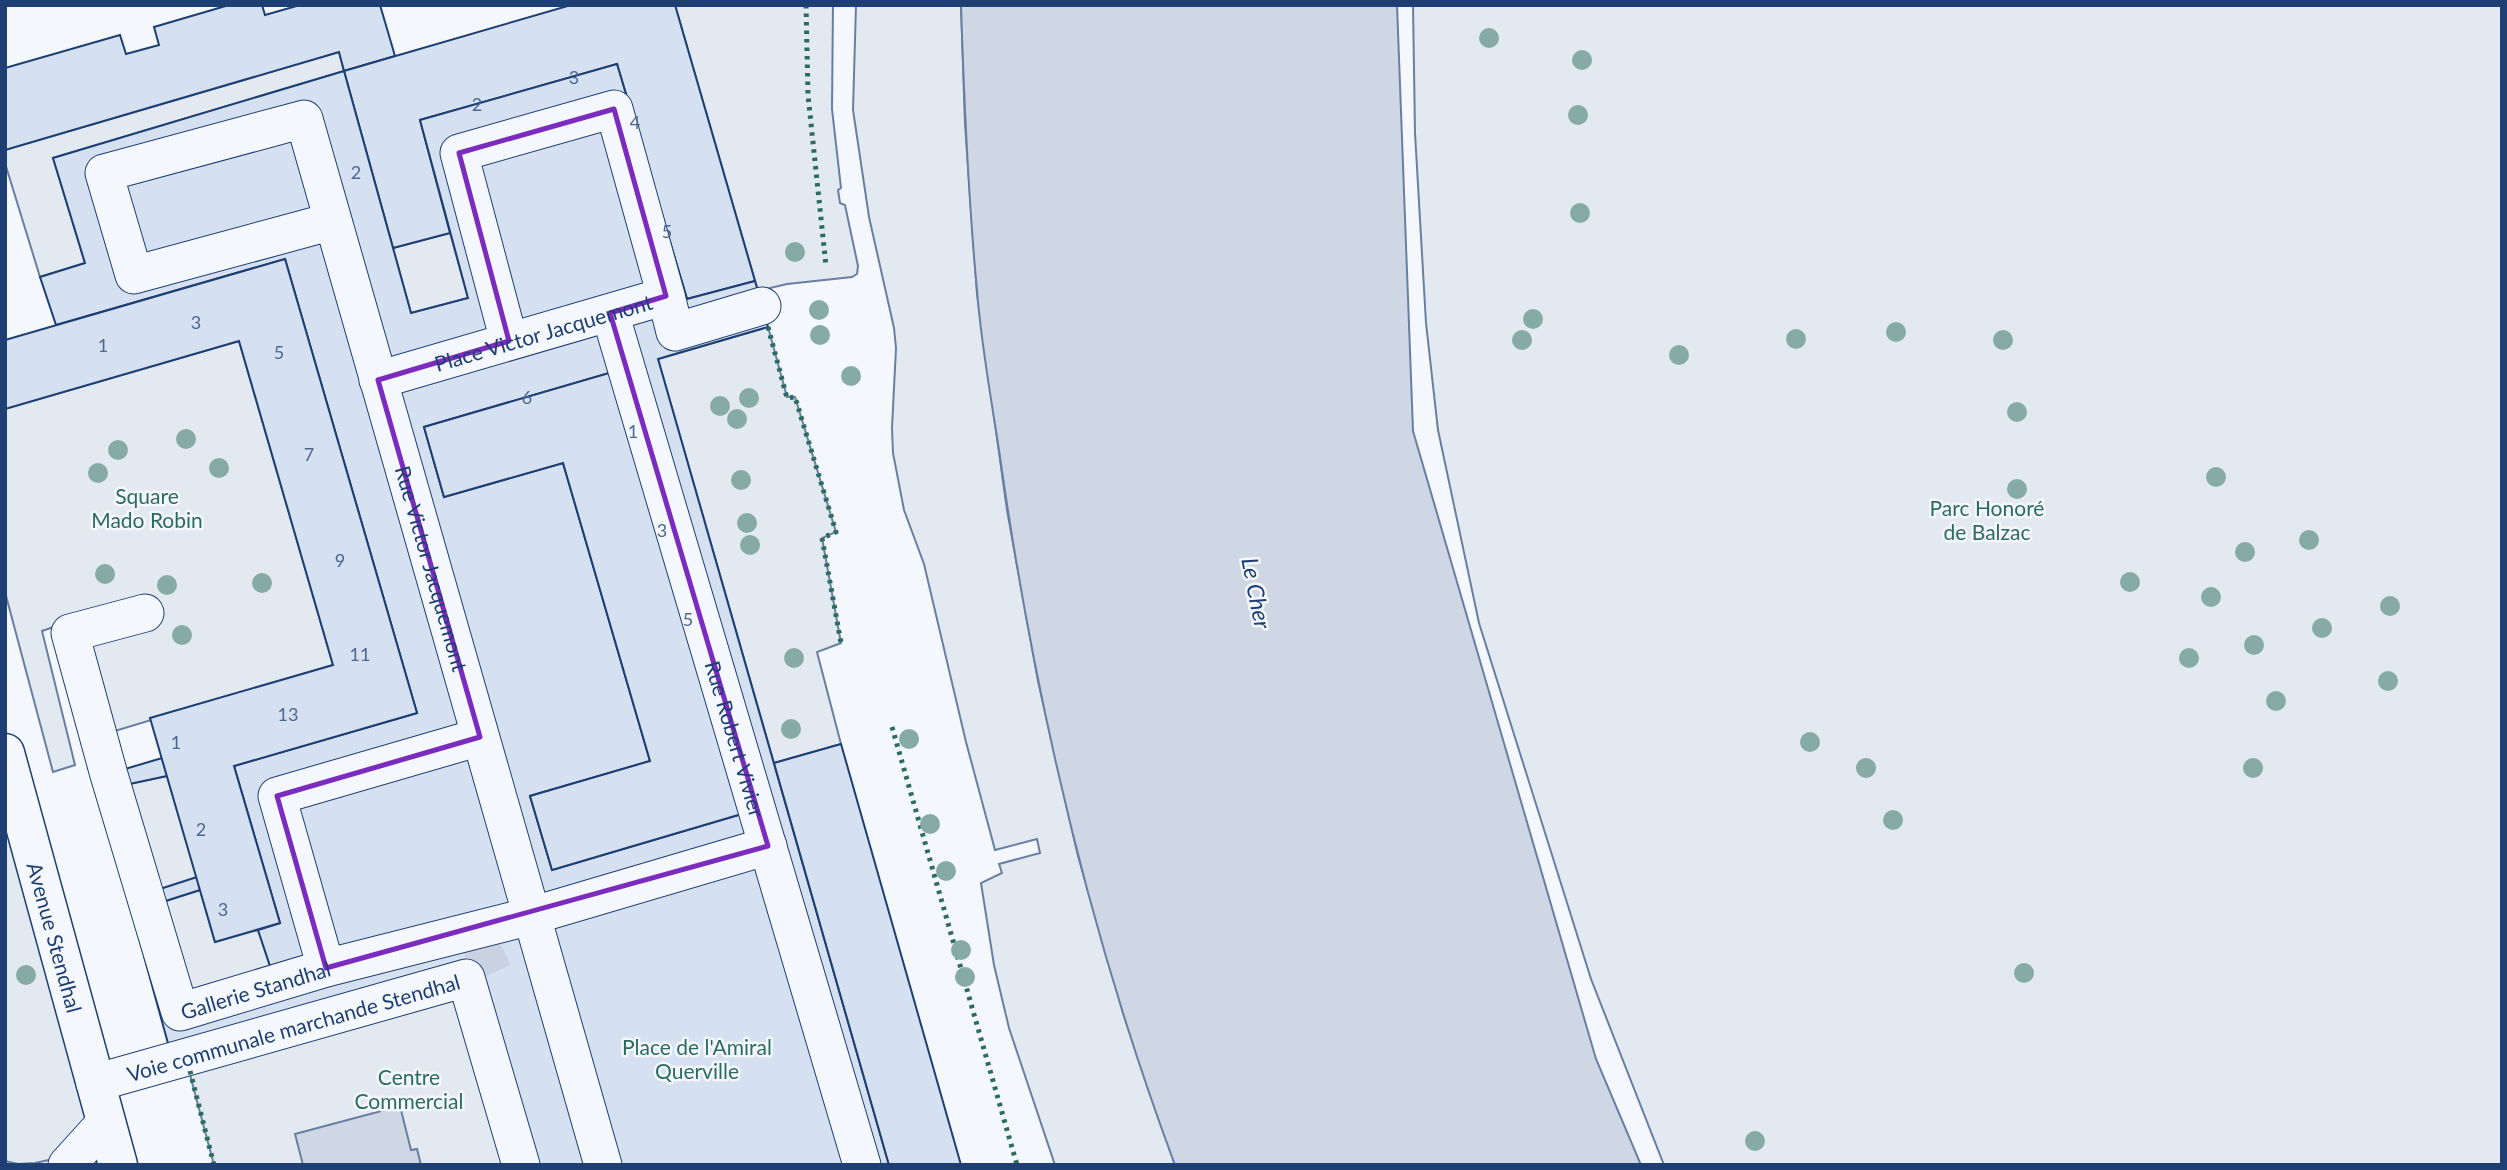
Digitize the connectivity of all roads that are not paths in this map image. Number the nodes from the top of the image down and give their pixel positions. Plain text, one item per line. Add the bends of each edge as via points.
1 (333, 221) junction
2 (666, 296) junction
3 (762, 306) dead end
4 (610, 313) junction
5 (509, 341) junction
6 (378, 380) junction
7 (145, 613) dead end
8 (480, 737) junction
9 (5, 754) edge
10 (768, 846) junction
11 (531, 916) junction
12 (326, 968) junction
13 (95, 1083) junction
14 (106, 1122) junction
15 (67, 1165) edge
16 (118, 1165) edge
17 (521, 1165) edge
18 (603, 1165) edge
19 (862, 1165) edge

1 - 1 street, Rue Victor Jacquemont via 304,119 104,173 134,275
1 - 6 street, Rue Victor Jacquemont
2 - 3 street, Place Victor Jacquemont via 675,332
2 - 4 street, Place Victor Jacquemont
2 - 5 street via 614,109 459,153
4 - 5 street, Place Victor Jacquemont
4 - 10 street, Rue Robert Vivier
5 - 6 street, Place Victor Jacquemont
6 - 8 street, Rue Victor Jacquemont
7 - 12 street, Gallerie Standhal via 70,633 180,1013
8 - 11 street, Rue Victor Jacquemont
8 - 12 street via 277,796
9 - 13 street, Avenue Stendhal
10 - 11 street
10 - 19 street, Rue Robert Vivier
11 - 12 street, Gallerie Standhal
11 - 18 street, Rue Victor Jacquemont
13 - 14 street, Avenue Stendhal
13 - 17 street, Voie communale marchande Stendhal via 468,971
14 - 15 street
14 - 16 street, Avenue Stendhal

